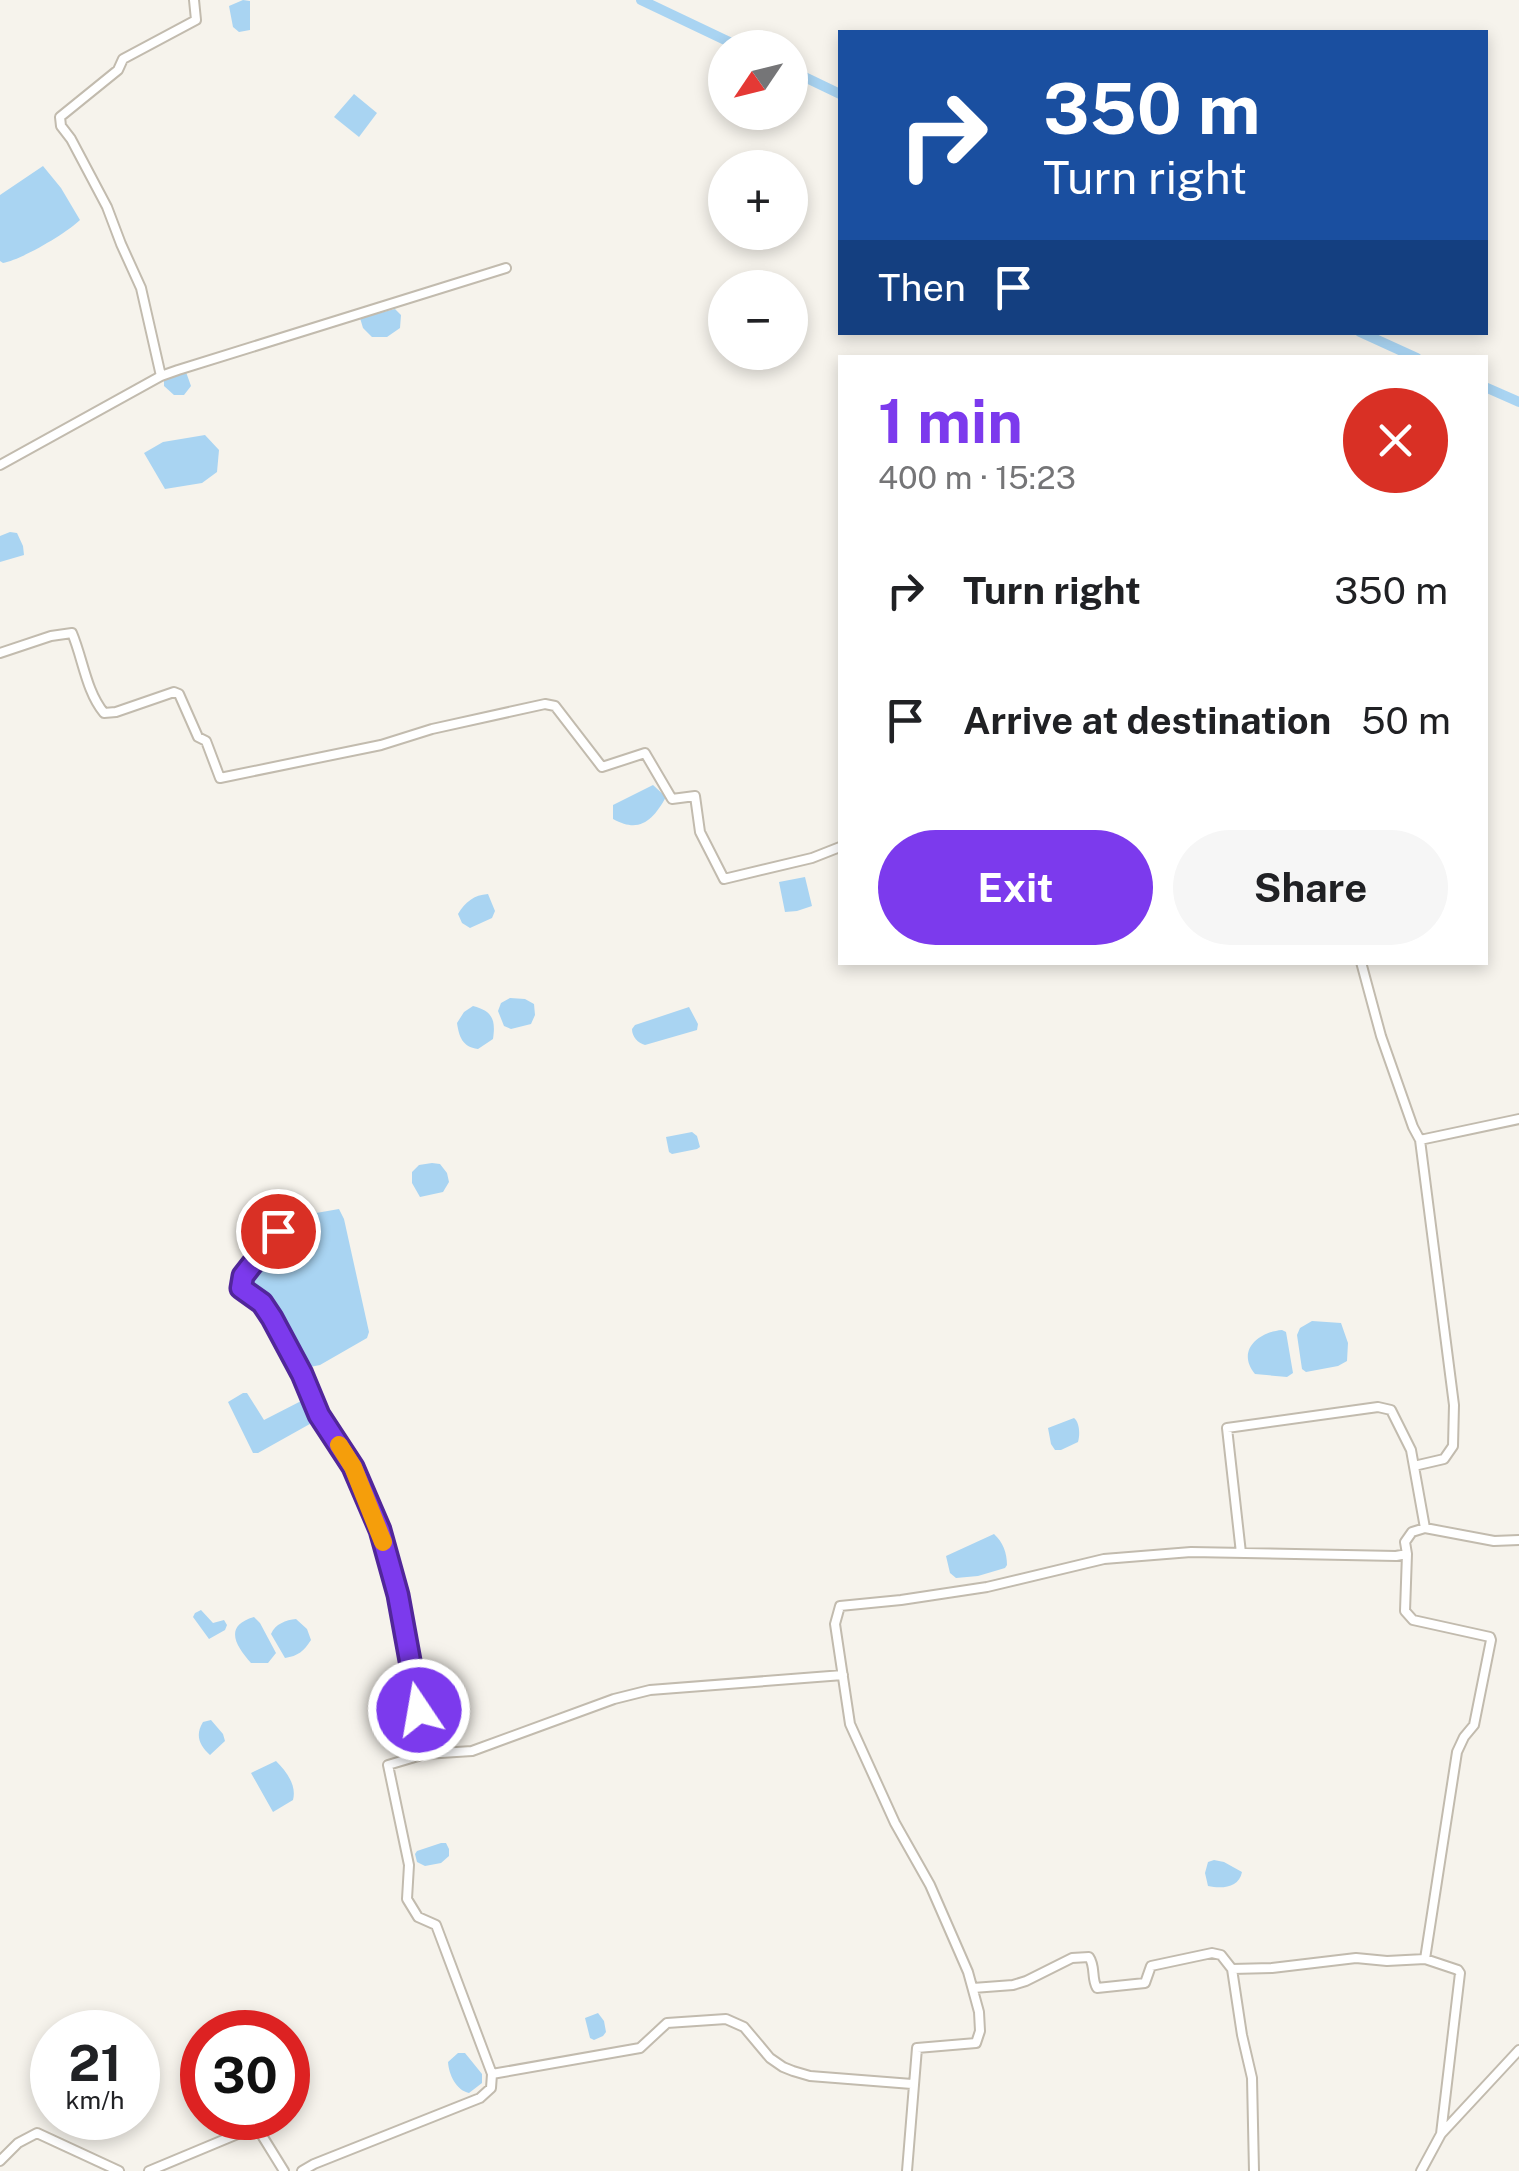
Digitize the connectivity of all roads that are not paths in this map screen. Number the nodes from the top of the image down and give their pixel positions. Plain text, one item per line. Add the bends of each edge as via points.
1 (194, 0) edge
2 (506, 268) dead end
3 (161, 376) junction
4 (0, 465) edge
5 (0, 653) edge
6 (838, 848) edge
7 (1362, 965) edge
8 (1519, 1119) edge
9 (1420, 1140) junction
10 (292, 1211) dead end
11 (1414, 1466) junction
12 (1425, 1528) junction
13 (1519, 1540) edge
14 (1241, 1553) junction
15 (1406, 1554) junction
16 (842, 1675) junction
17 (425, 1754) junction
18 (1425, 1958) junction
19 (1232, 1969) junction
20 (973, 1988) junction
21 (1519, 2050) edge
22 (492, 2074) junction
23 (912, 2084) junction
24 (1441, 2134) junction
25 (0, 2161) edge
26 (118, 2171) edge
27 (149, 2171) edge
28 (284, 2171) edge
29 (302, 2171) edge
30 (906, 2171) edge
31 (1254, 2171) edge
32 (1420, 2171) edge

1 - 3 street via 196,20 123,60 60,117 141,288
2 - 3 street
3 - 4 street
5 - 6 street via 72,633 104,713 179,694 220,778 554,706 602,767 645,753 672,798 695,796 700,832 724,879
7 - 9 street
8 - 9 street
9 - 11 street via 1454,1406 1453,1446 1444,1459
10 - 17 street via 241,1288 272,1318 380,1530
11 - 12 street
11 - 14 street via 1391,1410 1378,1406 1227,1428
12 - 13 street
12 - 15 street via 1412,1532
14 - 15 street
14 - 16 street via 1104,1559 987,1587 840,1606 835,1624
15 - 18 street via 1406,1611 1412,1620 1492,1640 1474,1725 1457,1752
16 - 17 street via 650,1690 472,1751
16 - 20 street via 850,1724
17 - 22 street via 388,1766 409,1865 407,1900 418,1918 436,1926
18 - 19 street
18 - 24 street via 1460,1974
19 - 20 street via 1212,1953 1151,1966 1146,1982 1097,1988 1089,1957 1072,1958 1013,1985
19 - 31 street via 1252,2078
20 - 23 street via 976,2043 917,2048
21 - 24 street
22 - 23 street via 640,2048 667,2023 726,2020 744,2027 770,2058 793,2072
22 - 29 street via 480,2098
23 - 30 street
24 - 32 street
25 - 26 street via 37,2133
27 - 28 street via 252,2128

